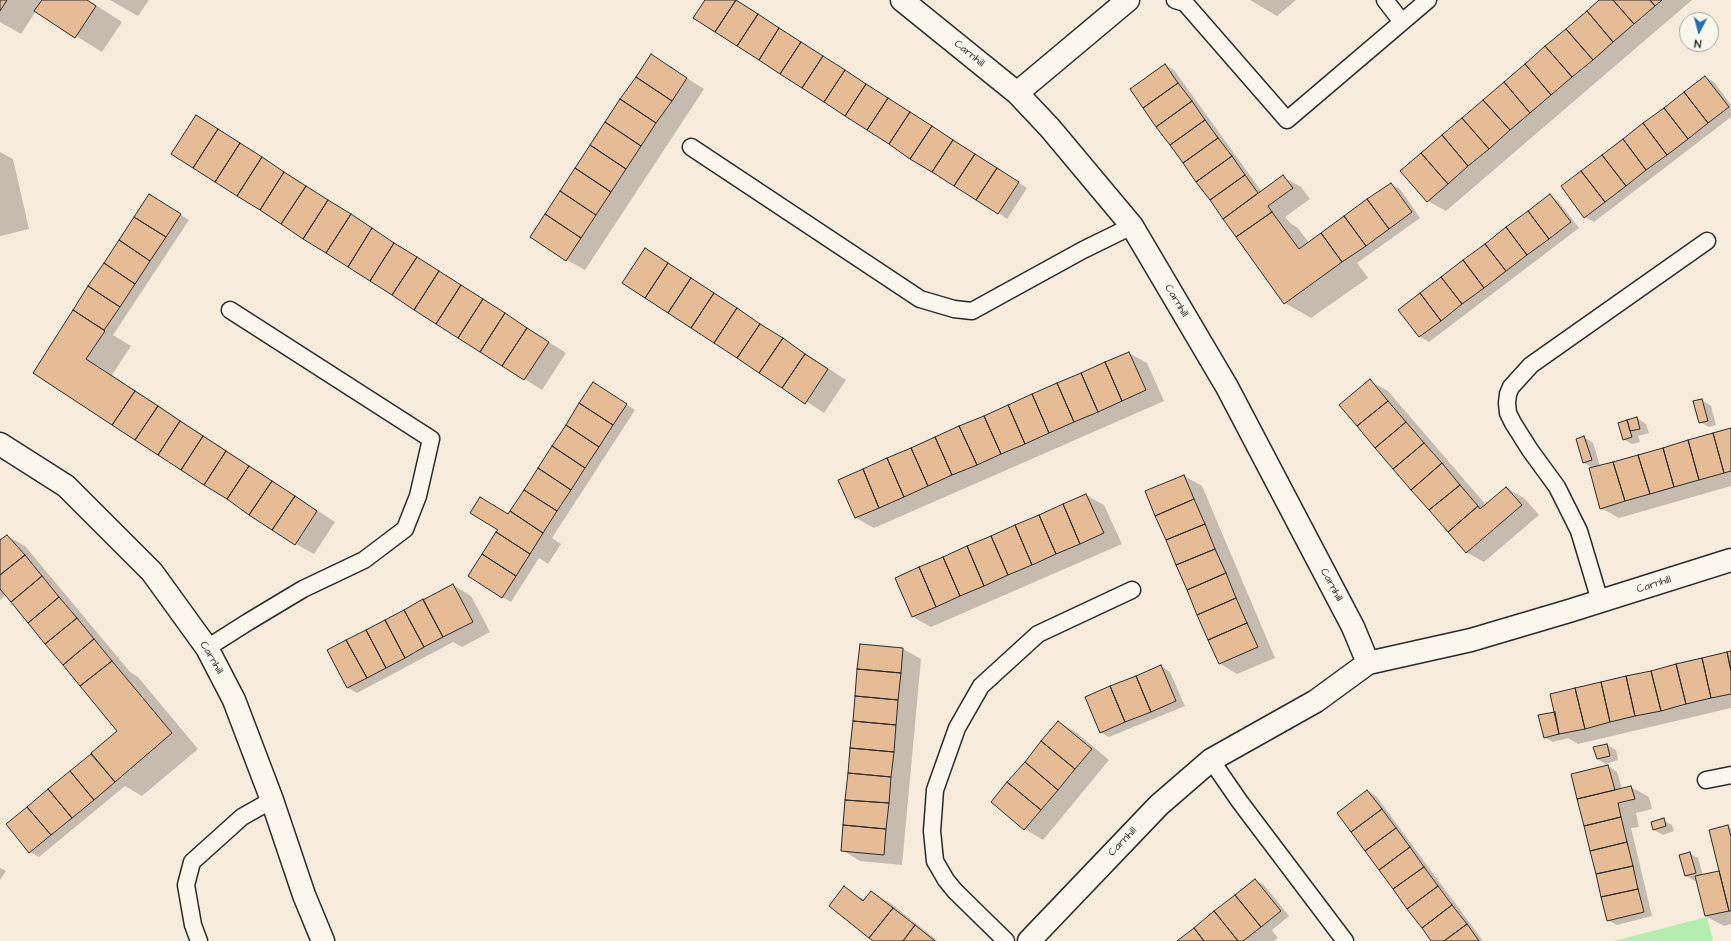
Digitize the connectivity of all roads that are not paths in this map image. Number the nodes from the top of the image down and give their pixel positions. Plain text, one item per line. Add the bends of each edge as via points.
1 (902, 0) edge
2 (1128, 0) edge
3 (1175, 0) edge
4 (1385, 0) edge
5 (1428, 0) edge
6 (1402, 22) junction
7 (1017, 93) junction
8 (691, 147) dead end
9 (1132, 226) junction
10 (1707, 241) dead end
11 (230, 310) dead end
12 (1, 447) edge
13 (1731, 560) edge
14 (1132, 590) dead end
15 (1600, 601) junction
16 (208, 648) junction
17 (1368, 663) junction
18 (1211, 760) junction
19 (1731, 774) edge
20 (1706, 780) dead end
21 (272, 800) junction
22 (199, 941) edge
23 (323, 941) edge
24 (1006, 941) edge
25 (1029, 941) edge
26 (1345, 941) edge

1 - 7 street, Carnhill
2 - 7 street
3 - 6 lane via 1186,3 1287,120
4 - 6 lane
5 - 6 lane
7 - 9 street, Carnhill via 1050,128
8 - 9 lane via 920,299 954,309 972,310
9 - 17 street, Carnhill via 1227,387 1353,627
10 - 15 lane via 1531,365 1508,394 1508,413 1513,423 1557,488 1579,531
11 - 16 lane via 431,439 418,496 405,529 364,560 303,589
12 - 16 street, Carnhill via 66,486 152,572
13 - 15 street, Carnhill
14 - 24 lane via 1038,634 981,686 957,728 935,790 932,831 935,862 954,891
15 - 17 street, Carnhill via 1471,640
16 - 21 street, Carnhill via 234,700
17 - 18 street, Carnhill via 1316,701
18 - 25 street, Carnhill via 1158,805
18 - 26 lane
19 - 20 lane
21 - 22 lane via 242,817 192,862 186,885 193,926
21 - 23 street, Carnhill via 304,896

